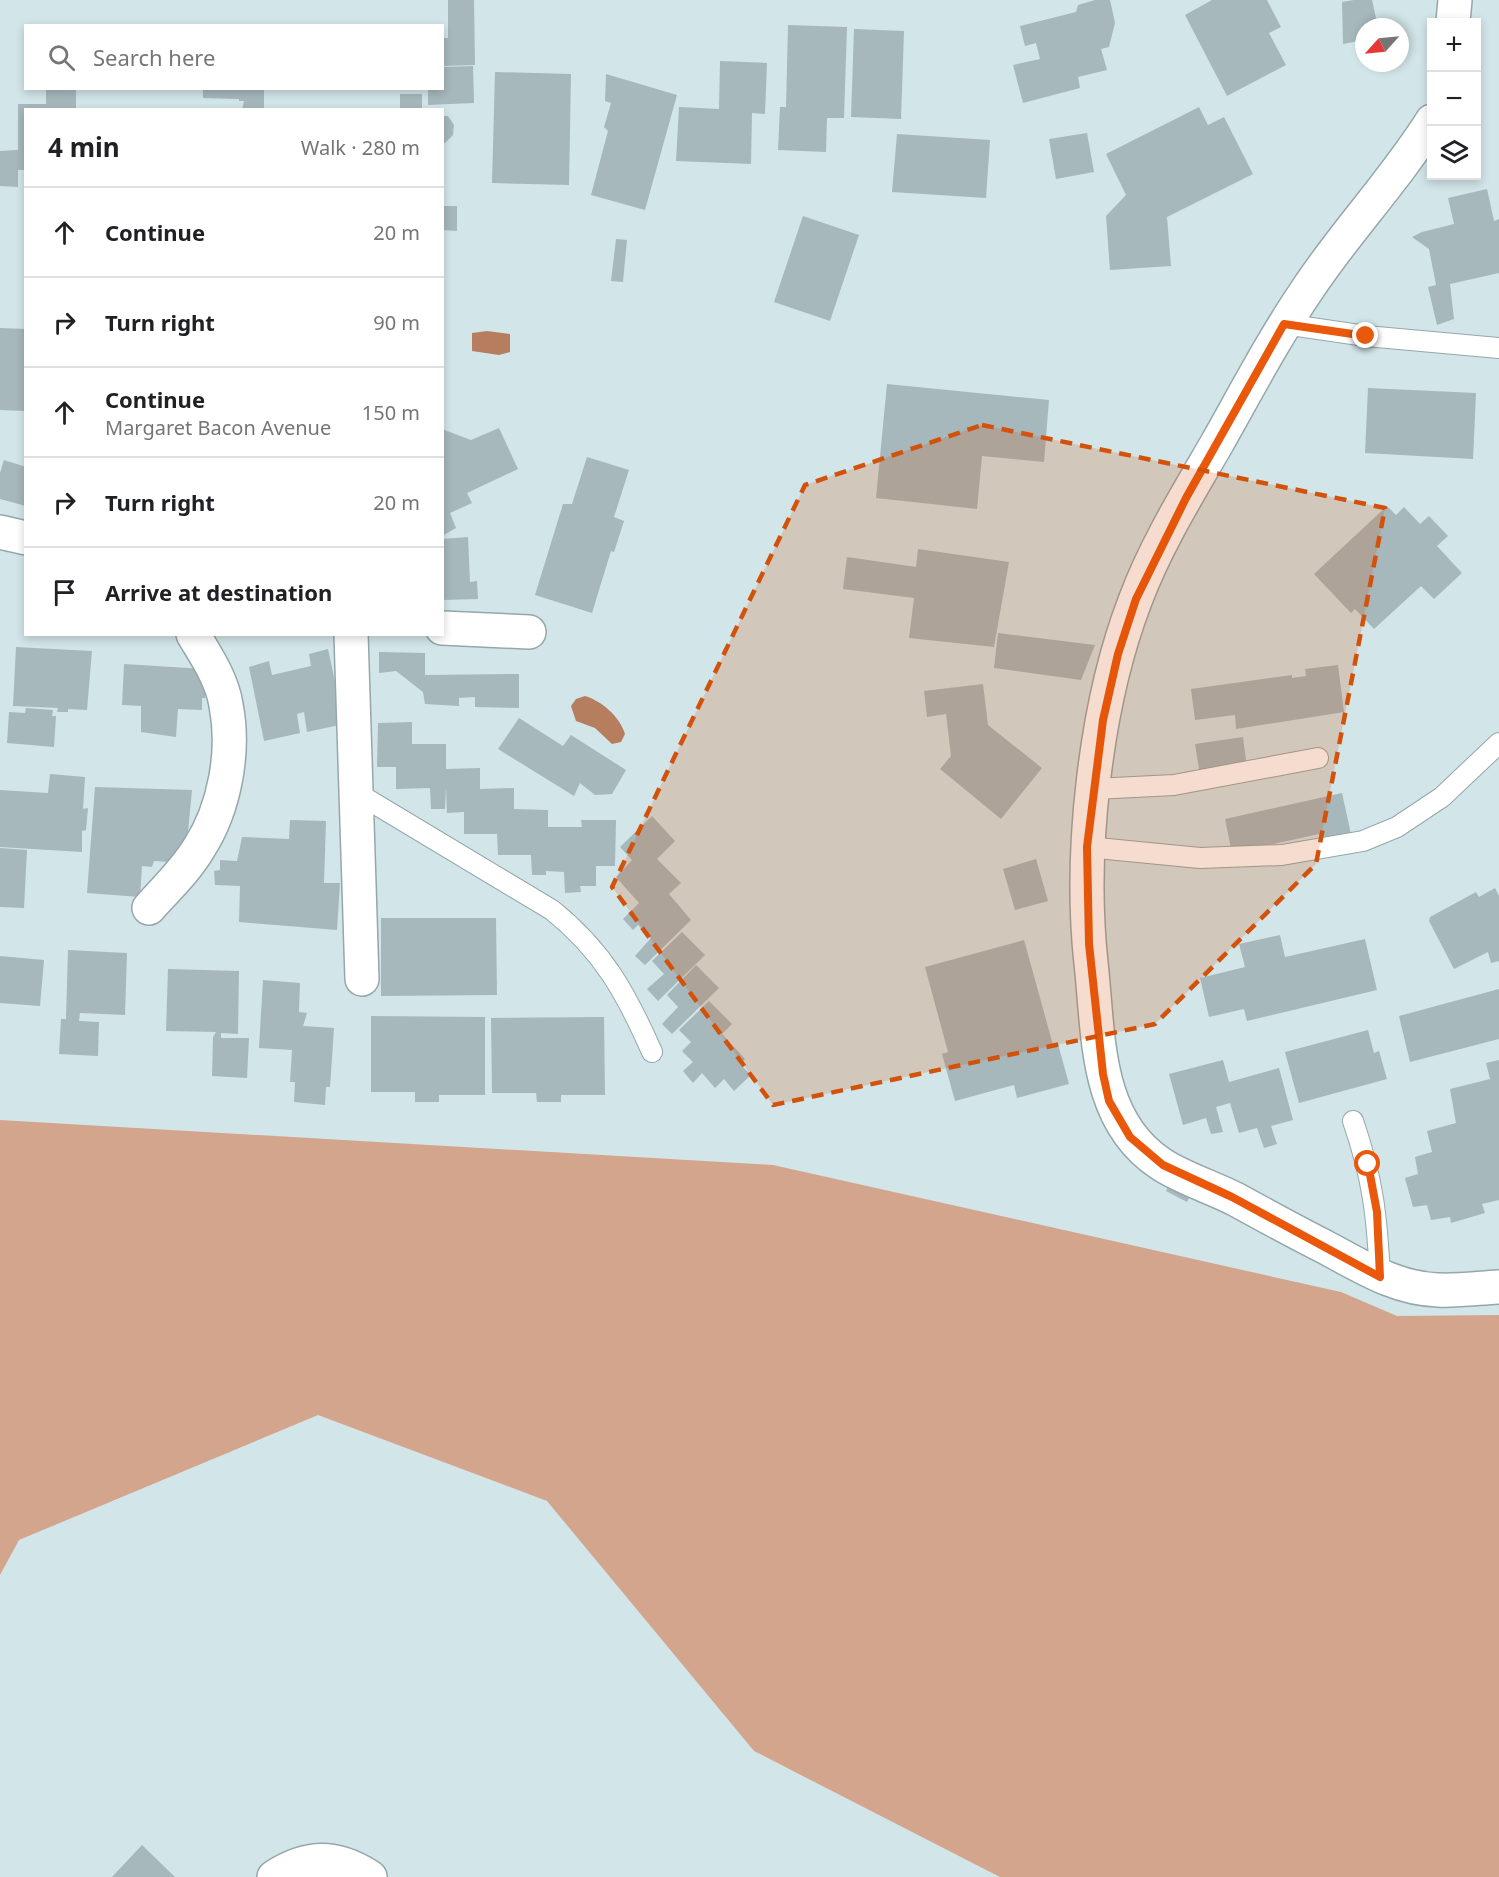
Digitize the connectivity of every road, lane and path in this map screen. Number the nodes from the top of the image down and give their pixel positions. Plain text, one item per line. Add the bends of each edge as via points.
1 (1455, 0) edge
2 (1454, 18) edge
3 (1428, 126) edge
4 (1284, 324) junction
5 (1499, 348) edge
6 (0, 532) edge
7 (24, 538) edge
8 (444, 628) edge
9 (530, 632) dead end
10 (194, 636) edge
11 (351, 636) edge
12 (1499, 743) edge
13 (1318, 758) dead end
14 (1094, 789) junction
15 (357, 793) junction
16 (1087, 847) junction
17 (149, 908) dead end
18 (362, 979) dead end
19 (652, 1052) dead end
20 (1353, 1121) dead end
21 (1380, 1277) junction
22 (1499, 1287) edge
23 (274, 1877) edge
24 (370, 1877) edge

1 - 2 street
3 - 4 street
4 - 5 lane
4 - 14 street via 1186,498 1136,599 1103,720
6 - 7 street
8 - 9 street
10 - 17 street via 218,677 226,704 230,744 225,782 200,848
11 - 15 street
12 - 16 lane via 1442,797 1397,827 1363,841 1282,855 1200,858
13 - 14 lane via 1174,785
14 - 16 street
15 - 18 street
15 - 19 lane via 552,910 575,929 616,978
16 - 21 street via 1089,944 1103,1074 1109,1101 1130,1137 1163,1165 1232,1197
20 - 21 lane via 1368,1164 1377,1212
21 - 22 street via 1437,1290
23 - 24 street via 290,1867 322,1860 340,1862

